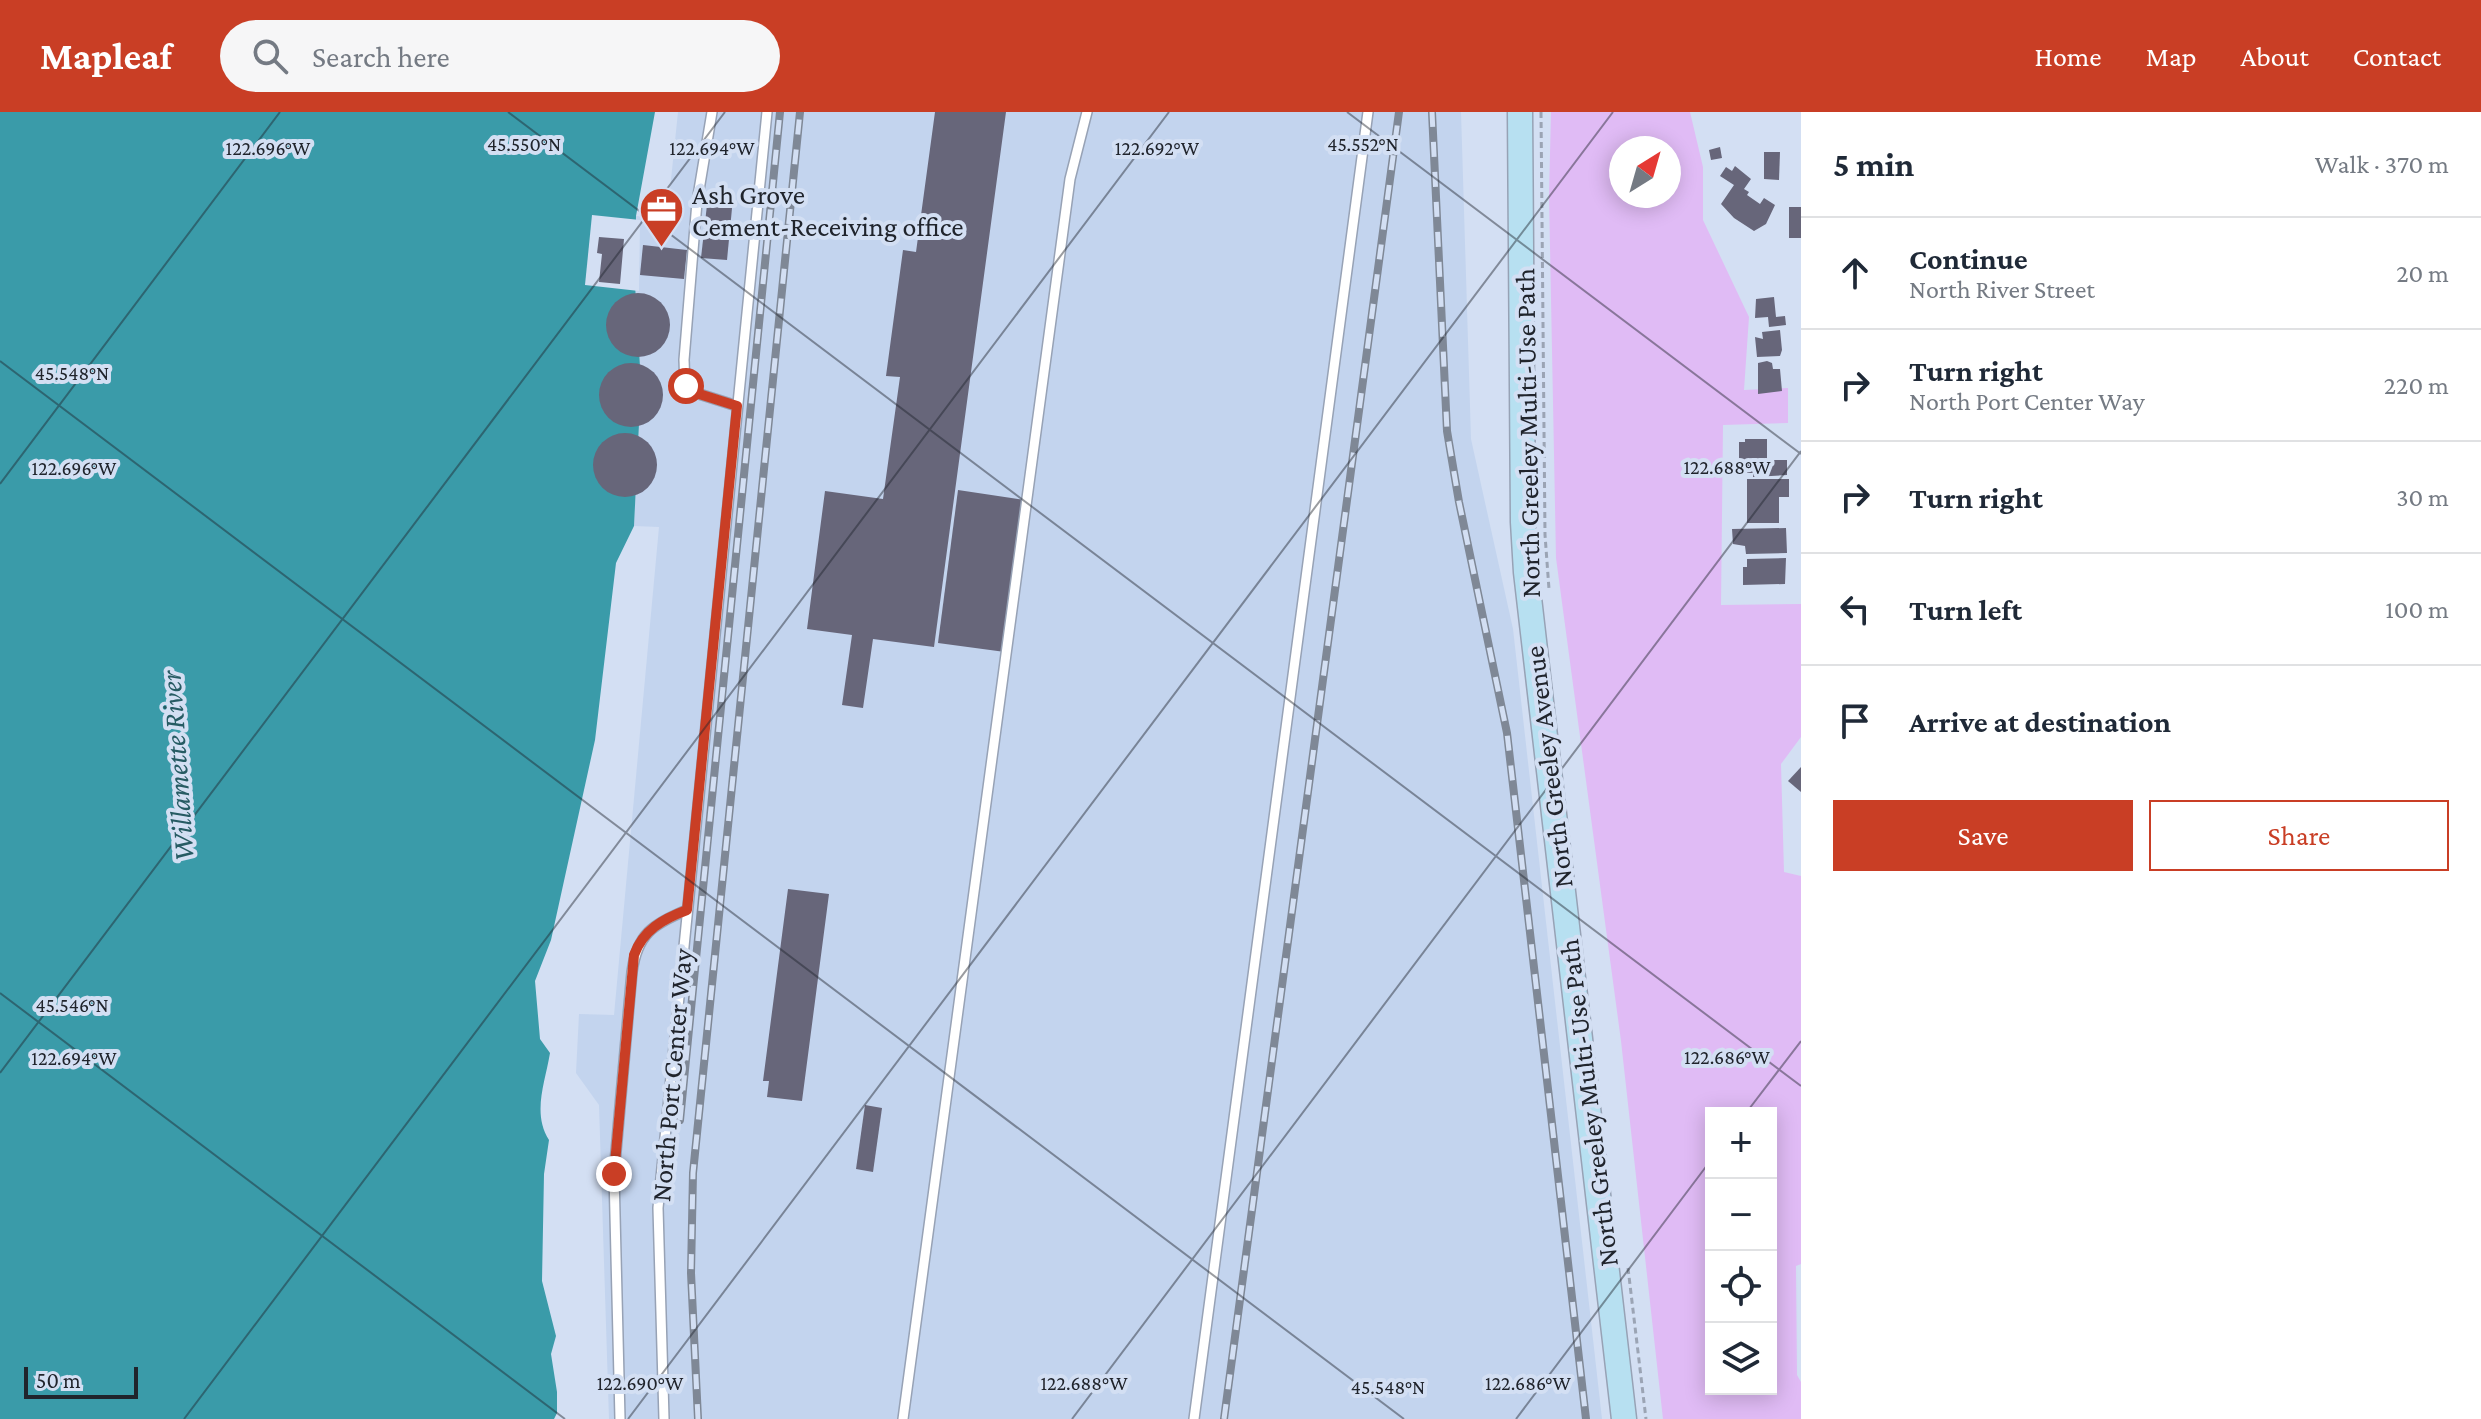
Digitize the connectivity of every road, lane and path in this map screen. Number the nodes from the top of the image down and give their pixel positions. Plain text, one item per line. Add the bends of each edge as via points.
1 (712, 112) edge
2 (767, 112) edge
3 (1087, 112) edge
4 (1368, 112) edge
5 (1520, 112) edge
6 (1541, 112) edge
7 (737, 406) junction
8 (1549, 590) dead end
9 (687, 910) junction
10 (1627, 1261) dead end
11 (620, 1419) edge
12 (664, 1419) edge
13 (903, 1419) edge
14 (1194, 1419) edge
15 (1624, 1419) edge
16 (1646, 1419) edge

1 - 7 lane via 697,202 685,383 689,390
2 - 7 lane, North Port Center Way
3 - 13 lane via 1070,179
4 - 14 lane
5 - 15 main road, North Greeley Avenue via 1526,572
6 - 8 path, North Greeley Multi-Use Path
7 - 9 lane, North Port Center Way
9 - 11 lane via 646,932 633,963 614,1174
9 - 12 lane, North Port Center Way via 658,1208
10 - 16 path, North Greeley Multi-Use Path

